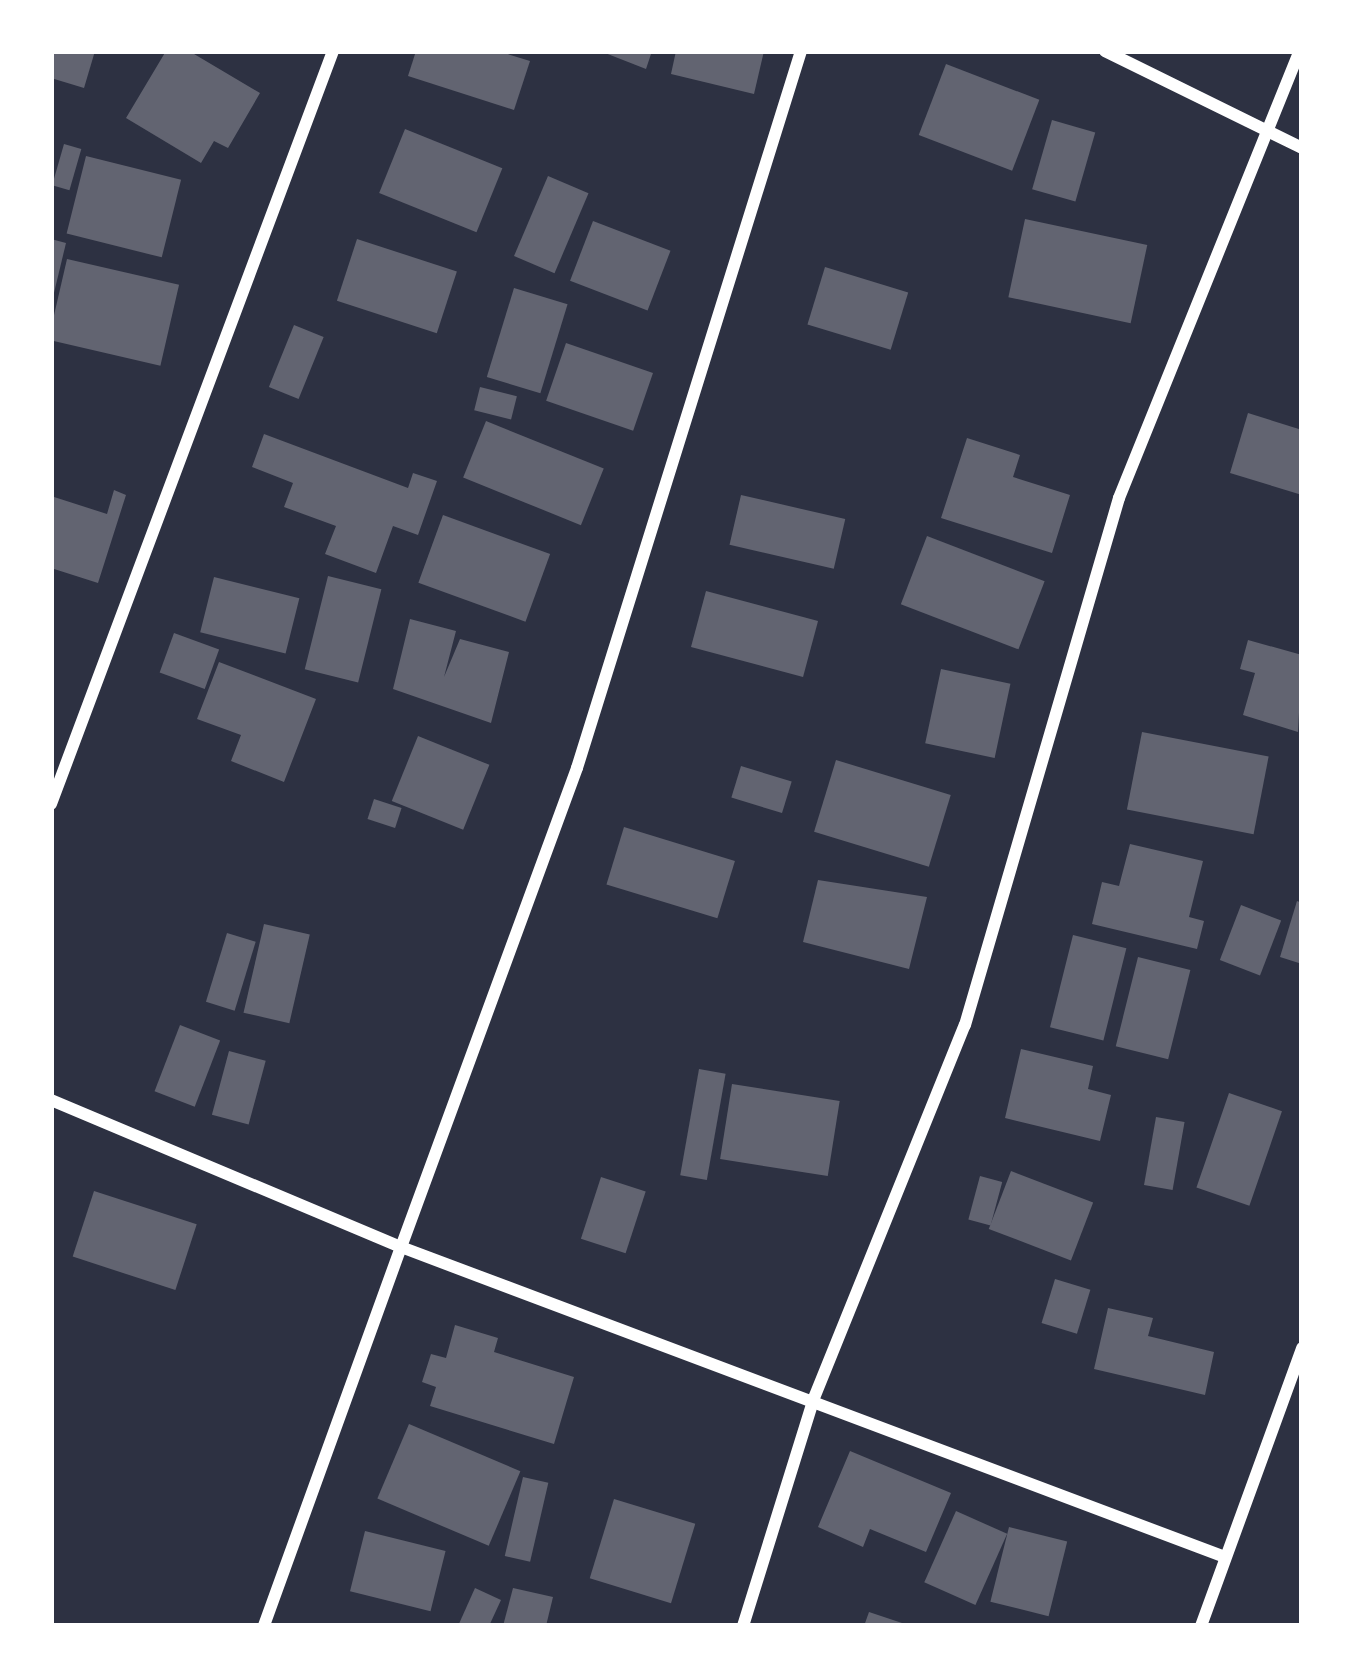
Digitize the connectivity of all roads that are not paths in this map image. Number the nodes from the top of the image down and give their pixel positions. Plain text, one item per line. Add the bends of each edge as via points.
1 (333, 51) edge
2 (801, 51) edge
3 (1105, 51) edge
4 (1300, 51) edge
5 (1268, 129) junction
6 (1302, 148) edge
7 (51, 804) edge
8 (51, 1100) edge
9 (401, 1247) junction
10 (1302, 1348) edge
11 (814, 1399) junction
12 (1225, 1557) junction
13 (264, 1626) edge
14 (743, 1626) edge
15 (1201, 1626) edge

1 - 7 street
2 - 9 street via 577,768
3 - 5 street
4 - 5 street
5 - 6 street
5 - 11 street via 1086,594 965,1025
8 - 9 street
9 - 11 street
9 - 13 street
10 - 12 street
11 - 12 street
11 - 14 street
12 - 15 street

